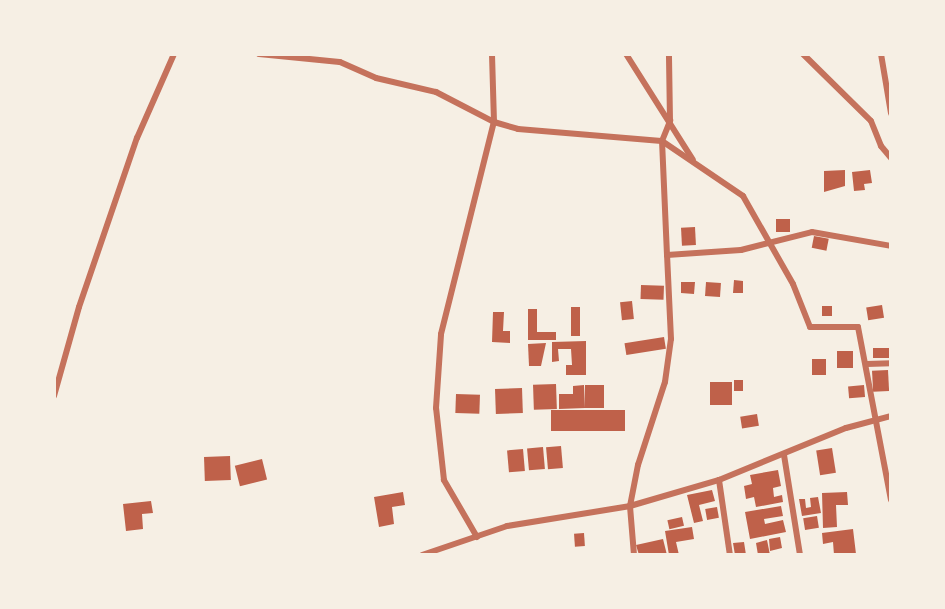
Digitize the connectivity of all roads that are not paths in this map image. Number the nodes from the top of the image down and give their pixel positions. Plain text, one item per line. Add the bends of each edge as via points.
1 (174, 54) edge
2 (259, 54) edge
3 (492, 54) edge
4 (626, 54) edge
5 (669, 54) edge
6 (803, 54) edge
7 (881, 54) edge
8 (891, 113) edge
9 (670, 121) junction
10 (494, 122) junction
11 (662, 141) junction
12 (891, 158) edge
13 (698, 166) junction
14 (769, 245) junction
15 (891, 246) edge
16 (667, 255) junction
17 (891, 363) edge
18 (867, 364) junction
19 (54, 396) edge
20 (891, 416) edge
21 (879, 421) junction
22 (784, 455) junction
23 (719, 480) junction
24 (891, 500) edge
25 (630, 506) junction
26 (477, 537) junction
27 (422, 555) edge
28 (634, 555) edge
29 (730, 555) edge
30 (800, 555) edge

1 - 19 street via 133,149 79,307
2 - 10 street via 340,62 376,78 436,93
3 - 10 street
4 - 9 street
5 - 9 street
6 - 12 street via 871,122
7 - 8 street
9 - 11 street
9 - 13 street via 682,147
10 - 11 street via 518,129
10 - 26 street via 441,334 436,408 444,480
11 - 13 street
11 - 16 street
13 - 14 street via 743,196
14 - 15 street via 812,232
14 - 16 street
14 - 18 street via 793,284 810,327 858,327
16 - 25 street via 670,339 665,382 638,465
17 - 18 street
18 - 21 street via 870,397
20 - 21 street
21 - 22 street via 846,428
21 - 24 street
22 - 23 street
22 - 30 street
23 - 25 street
23 - 29 street
25 - 26 street via 507,526
25 - 28 street
26 - 27 street

